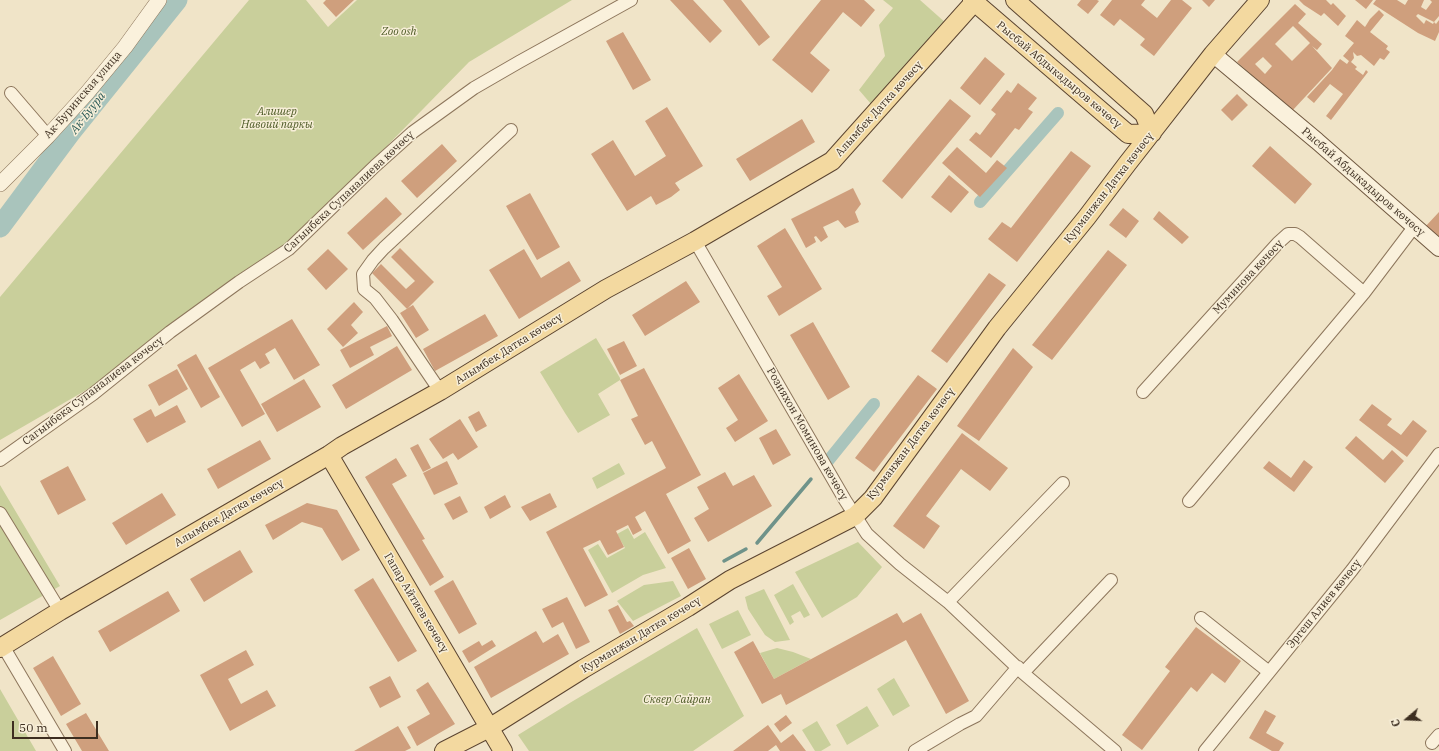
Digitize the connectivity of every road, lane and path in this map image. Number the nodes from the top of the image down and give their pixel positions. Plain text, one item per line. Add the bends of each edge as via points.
1 (159, 0) edge
2 (632, 0) edge
3 (1015, 0) edge
4 (1260, 0) edge
5 (974, 1) edge
6 (1213, 54) junction
7 (11, 93) dead end
8 (511, 130) dead end
9 (1152, 133) junction
10 (48, 136) junction
11 (0, 184) edge
12 (1414, 227) junction
13 (695, 241) junction
14 (1439, 248) edge
15 (1364, 292) junction
16 (440, 391) junction
17 (1143, 392) dead end
18 (1439, 454) edge
19 (329, 455) junction
20 (0, 460) edge
21 (1063, 483) dead end
22 (1189, 501) dead end
23 (0, 513) edge
24 (855, 516) junction
25 (1111, 580) dead end
26 (948, 602) junction
27 (60, 611) junction
28 (1201, 618) dead end
29 (2, 647) edge
30 (1020, 670) junction
31 (1269, 672) junction
32 (489, 728) junction
33 (65, 751) edge
34 (444, 751) edge
35 (503, 751) edge
36 (915, 751) edge
37 (1115, 751) edge
38 (1205, 751) edge

1 - 10 street, Ак-Буринская улица via 88,93
2 - 20 street, Сагынбека Супаналиева көчөсү via 474,88 413,132 289,249 170,332 93,394
3 - 9 main road via 1144,114
4 - 6 main road, Курманжан Датка көчөсү
5 - 9 main road, Рысбай Абдыкадыров көчөсү via 1128,134
5 - 13 main road, Алымбек Датка көчөсү via 832,161
6 - 9 main road, Курманжан Датка көчөсү
6 - 12 main road, Рысбай Абдыкадыров көчөсү
7 - 10 street
8 - 16 street via 384,248 363,274 364,289 388,314
9 - 24 main road, Курманжан Датка көчөсү via 997,328 873,498
10 - 11 street, Ак-Буринская улица
12 - 14 main road, Рысбай Абдыкадыров көчөсү
12 - 15 street
13 - 16 main road, Алымбек Датка көчөсү via 606,289
13 - 24 street, Розияхон Моминова көчөсү
15 - 17 street, Муминова көчөсү via 1300,237 1288,234
15 - 22 street
16 - 19 main road, Алымбек Датка көчөсү
18 - 31 street, Эргеш Алиев көчөсү via 1352,570
19 - 27 main road, Алымбек Датка көчөсү
19 - 32 main road, Гапар Айтиев көчөсү
21 - 26 street
23 - 27 street
24 - 26 street, Розияхон Моминова көчөсү via 867,534
24 - 32 main road, Курманжан Датка көчөсү via 730,580
25 - 30 street
26 - 30 street, Розияхон Моминова көчөсү
27 - 29 main road, Алымбек Датка көчөсү
28 - 31 street
29 - 33 street
30 - 36 street via 976,716
30 - 37 street, Розияхон Моминова көчөсү
31 - 38 street, Эргеш Алиев көчөсү
32 - 34 main road, Курманжан Датка көчөсү
32 - 35 main road, Гапар Айтиев көчөсү

